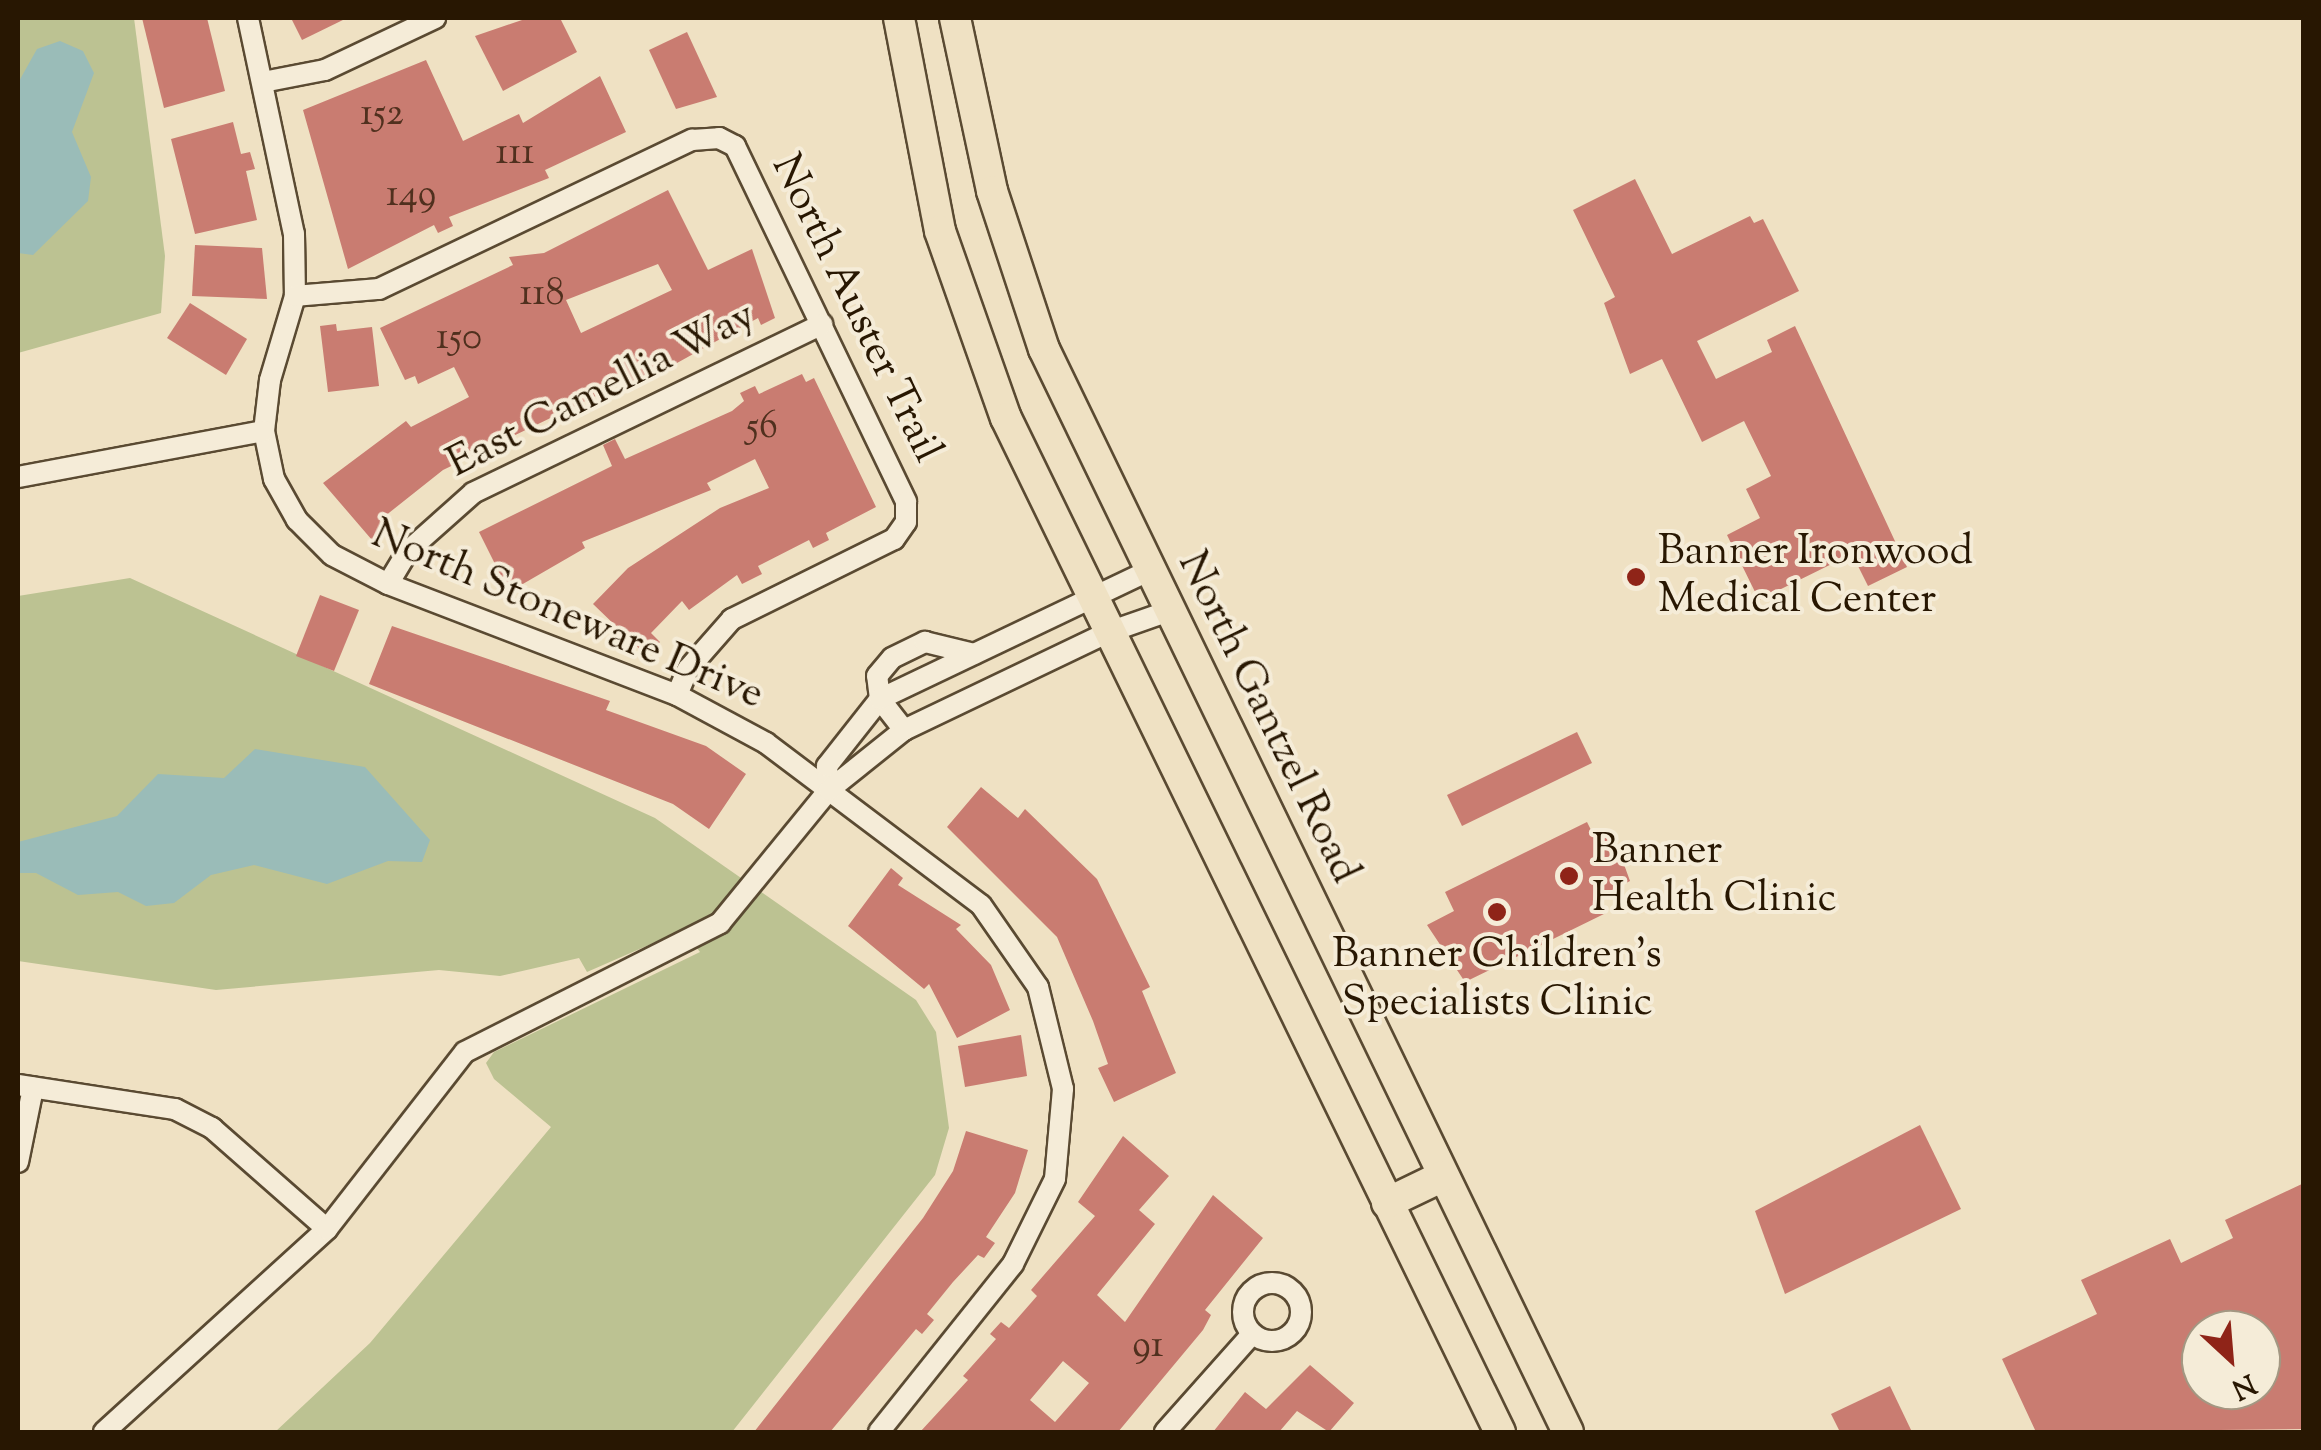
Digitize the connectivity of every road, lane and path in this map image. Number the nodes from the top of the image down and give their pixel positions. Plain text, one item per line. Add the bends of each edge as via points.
1 (248, 18) edge
2 (435, 18) edge
3 (899, 18) edge
4 (955, 18) edge
5 (263, 82) junction
6 (295, 296) junction
7 (822, 324) junction
8 (264, 431) junction
9 (18, 477) edge
10 (1148, 571) junction
11 (388, 584) junction
12 (1092, 598) junction
13 (1169, 612) junction
14 (1108, 632) junction
15 (974, 654) junction
16 (677, 695) junction
17 (880, 698) junction
18 (904, 730) junction
19 (828, 790) junction
20 (25, 1086) edge
21 (18, 1162) edge
22 (1443, 1176) junction
23 (1387, 1203) junction
24 (327, 1229) junction
25 (1252, 1334) dead end
26 (104, 1432) edge
27 (879, 1432) edge
28 (1165, 1432) edge
29 (1500, 1432) edge
30 (1568, 1432) edge

1 - 5 street, North Stoneware Drive
2 - 5 street via 325,70
3 - 12 main road via 960,300
4 - 10 main road, North Gantzel Road via 1016,272 1079,429
5 - 6 street, North Stoneware Drive via 294,234
6 - 7 street, North Auster Trail via 398,283 692,140 720,138 735,146
6 - 8 street, North Stoneware Drive via 270,380
7 - 11 street, East Camellia Way via 473,493 408,551
7 - 16 street, North Auster Trail via 906,502 906,522 894,539 732,619 688,669
8 - 9 street
8 - 11 street, North Stoneware Drive via 274,479 297,520 332,555
10 - 12 street
10 - 13 main road, North Gantzel Road
11 - 16 street, North Stoneware Drive
12 - 14 main road
12 - 15 street
13 - 14 street
13 - 22 main road, North Gantzel Road
14 - 18 street
14 - 23 main road
15 - 17 street
15 - 17 street via 912,646 877,676
16 - 19 street, North Stoneware Drive via 766,743
17 - 18 street
17 - 19 street via 827,766
18 - 19 street
19 - 24 street via 720,923 513,1021 465,1052
19 - 27 street, North Stoneware Drive via 958,885 1010,940 1048,1012 1063,1089 1055,1179 1030,1236
20 - 21 street
20 - 24 street via 175,1109 212,1128
22 - 23 main road
22 - 30 main road, North Gantzel Road
23 - 29 main road
24 - 26 street
25 - 28 street

